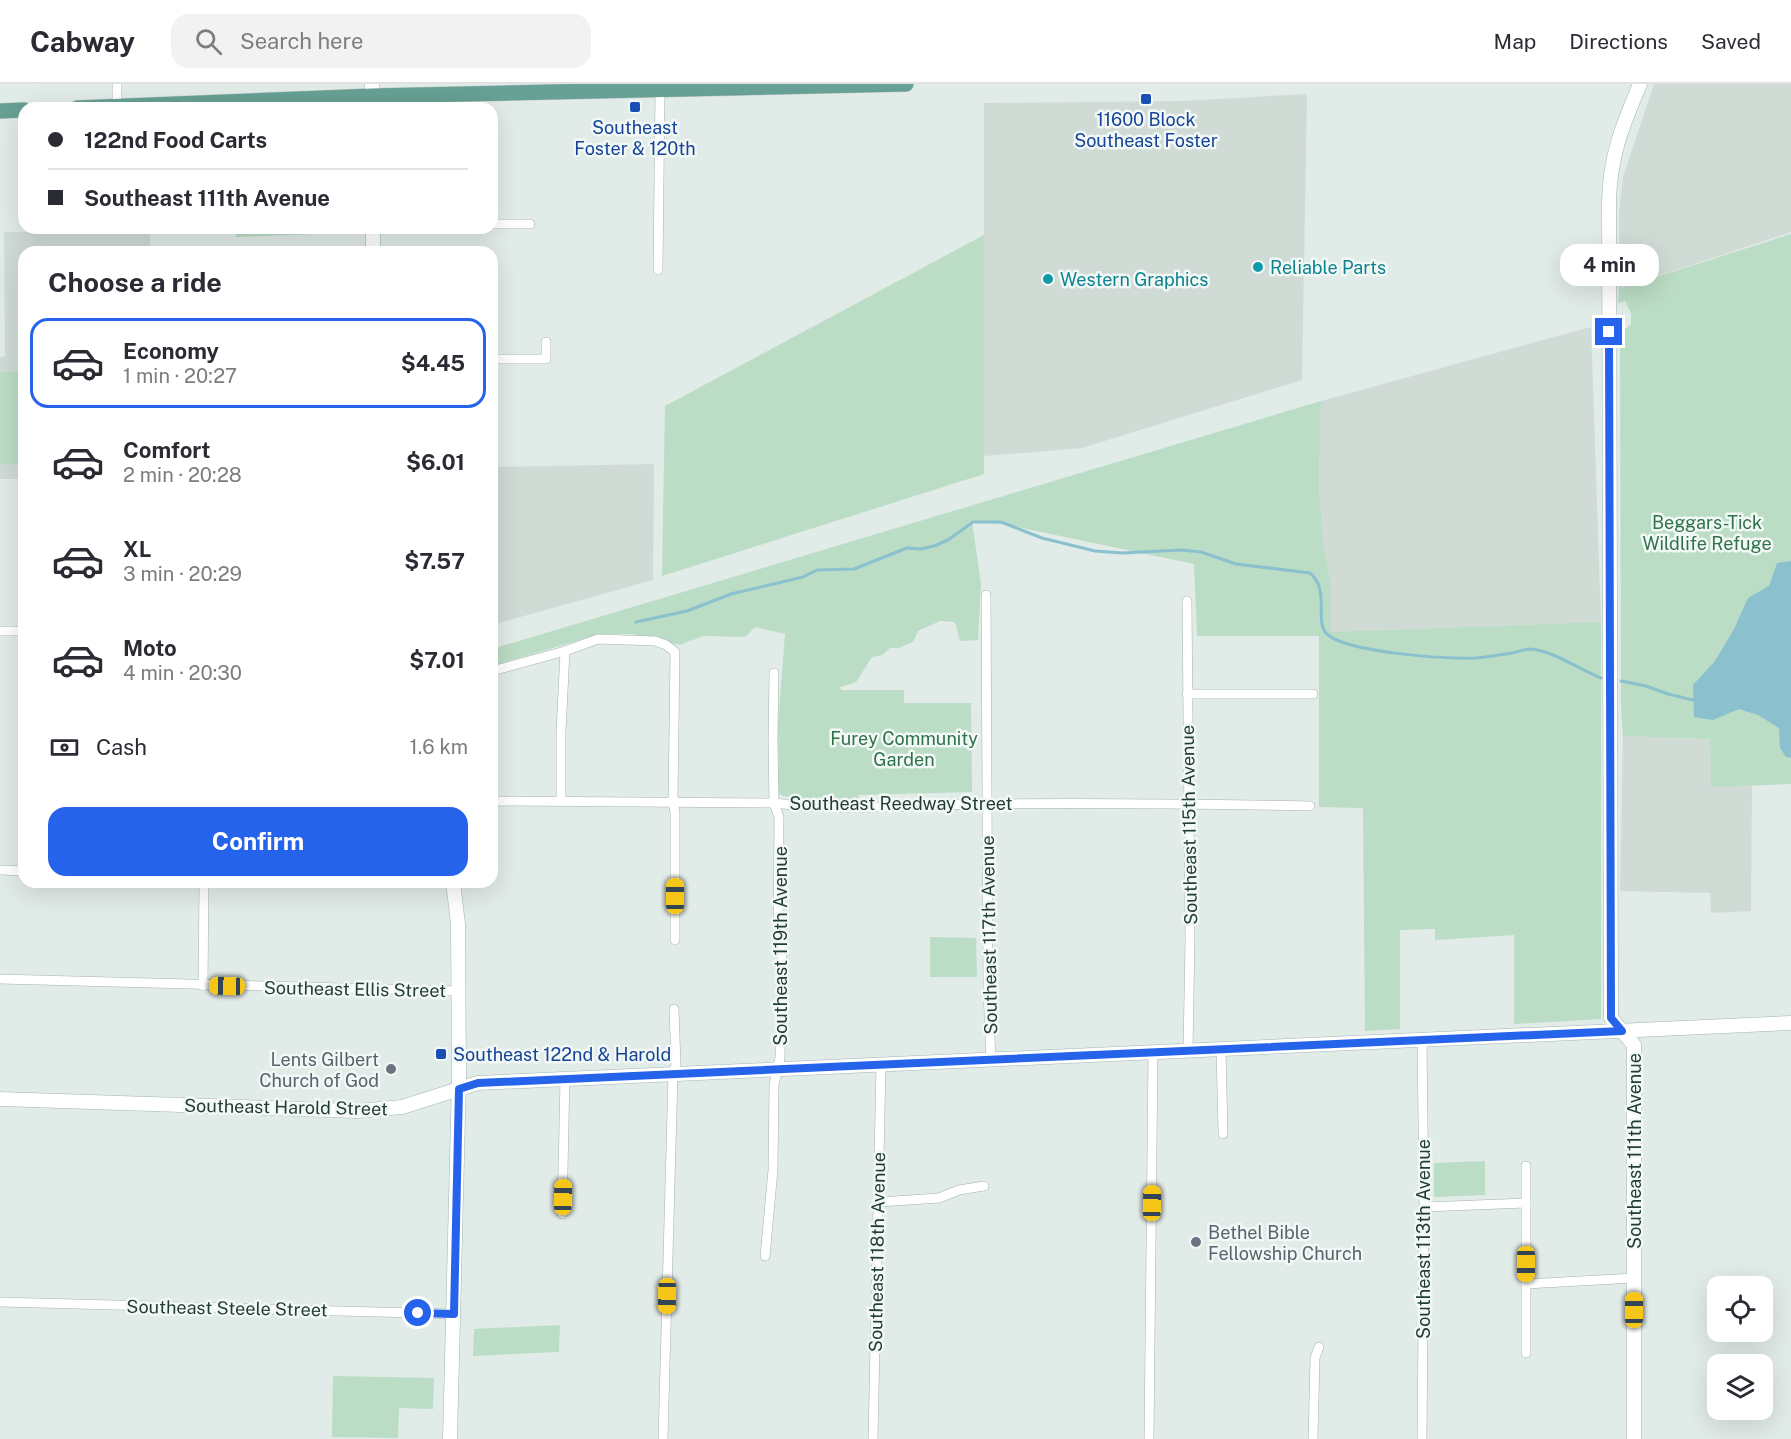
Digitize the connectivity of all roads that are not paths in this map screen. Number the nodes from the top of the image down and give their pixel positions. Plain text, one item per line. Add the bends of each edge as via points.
1 (117, 84) edge
2 (906, 84) edge
3 (1640, 84) edge
4 (814, 85) edge
5 (660, 90) junction
6 (372, 96) edge
7 (117, 102) edge
8 (233, 102) edge
9 (18, 110) edge
10 (0, 111) edge
11 (498, 224) edge
12 (530, 224) dead end
13 (658, 270) dead end
14 (546, 342) dead end
15 (498, 359) edge
16 (986, 595) dead end
17 (1187, 601) dead end
18 (0, 631) edge
19 (18, 631) edge
20 (565, 651) junction
21 (498, 669) edge
22 (774, 673) dead end
23 (1187, 694) junction
24 (1313, 694) dead end
25 (498, 801) edge
26 (672, 801) junction
27 (561, 802) junction
28 (774, 802) junction
29 (987, 804) junction
30 (1188, 804) junction
31 (1310, 806) dead end
32 (0, 870) edge
33 (18, 871) edge
34 (204, 888) edge
35 (454, 888) edge
36 (675, 940) dead end
37 (0, 979) edge
38 (203, 986) junction
39 (459, 991) junction
40 (674, 1009) dead end
41 (1791, 1023) edge
42 (1622, 1031) junction
43 (1422, 1039) junction
44 (1221, 1049) junction
45 (1188, 1050) junction
46 (1153, 1052) junction
47 (991, 1060) junction
48 (881, 1065) junction
49 (778, 1069) junction
50 (673, 1074) junction
51 (565, 1079) junction
52 (459, 1089) junction
53 (0, 1099) edge
54 (1223, 1134) dead end
55 (1526, 1166) dead end
56 (984, 1186) dead end
57 (879, 1202) junction
58 (1526, 1203) junction
59 (1424, 1207) junction
60 (562, 1214) dead end
61 (765, 1256) dead end
62 (1634, 1278) junction
63 (1526, 1284) junction
64 (0, 1302) edge
65 (454, 1314) junction
66 (1319, 1347) dead end
67 (1526, 1353) dead end
68 (450, 1439) edge
69 (663, 1439) edge
70 (873, 1439) edge
71 (1149, 1439) edge
72 (1313, 1439) edge
73 (1422, 1439) edge
74 (1634, 1439) edge

1 - 7 street
2 - 4 main road
3 - 42 street, Southeast 111th Avenue via 1617,139 1609,202 1611,1018
4 - 5 main road
5 - 6 main road
5 - 13 street
6 - 8 main road
9 - 10 main road
11 - 12 street
14 - 15 street via 546,359
16 - 29 street, Southeast 117th Avenue
17 - 23 street, Southeast 115th Avenue
18 - 19 street
20 - 21 street
20 - 26 street via 598,639 655,641 675,652
20 - 27 street
22 - 28 street, Southeast 119th Avenue
23 - 24 street
23 - 30 street, Southeast 115th Avenue
25 - 27 street, Southeast Reedway Street
26 - 27 street, Southeast Reedway Street
26 - 28 street, Southeast Reedway Street
26 - 36 street
28 - 29 street, Southeast Reedway Street via 841,807
28 - 49 street, Southeast 119th Avenue via 779,817 778,935 782,952
29 - 30 street, Southeast Reedway Street
29 - 47 street, Southeast 117th Avenue
30 - 31 street, Southeast Reedway Street
30 - 45 street, Southeast 115th Avenue
32 - 33 street
34 - 38 street
35 - 39 street
37 - 38 street, Southeast Ellis Street
38 - 39 street, Southeast Ellis Street
39 - 52 street
40 - 50 street
41 - 42 street, Southeast Harold Street
42 - 43 street, Southeast Harold Street
42 - 62 street, Southeast 111th Avenue via 1634,1045
43 - 44 street, Southeast Harold Street
43 - 59 street, Southeast 113th Avenue
44 - 45 street, Southeast Harold Street
44 - 54 street
45 - 46 street, Southeast Harold Street
46 - 47 street, Southeast Harold Street
46 - 71 street
47 - 48 street, Southeast Harold Street
48 - 49 street, Southeast Harold Street
48 - 57 street, Southeast 118th Avenue
49 - 50 street, Southeast Harold Street
49 - 61 street, Southeast 119th Avenue
50 - 51 street, Southeast Harold Street
50 - 69 street
51 - 52 street, Southeast Harold Street via 478,1083
51 - 60 street
52 - 53 street, Southeast Harold Street via 402,1107 357,1111
52 - 65 street
55 - 58 street
56 - 57 street via 939,1198
57 - 70 street, Southeast 118th Avenue
58 - 59 street
58 - 63 street
59 - 73 street, Southeast 113th Avenue
62 - 63 street
62 - 74 street, Southeast 111th Avenue
63 - 67 street
64 - 65 street, Southeast Steele Street
65 - 68 street
66 - 72 street via 1315,1358

